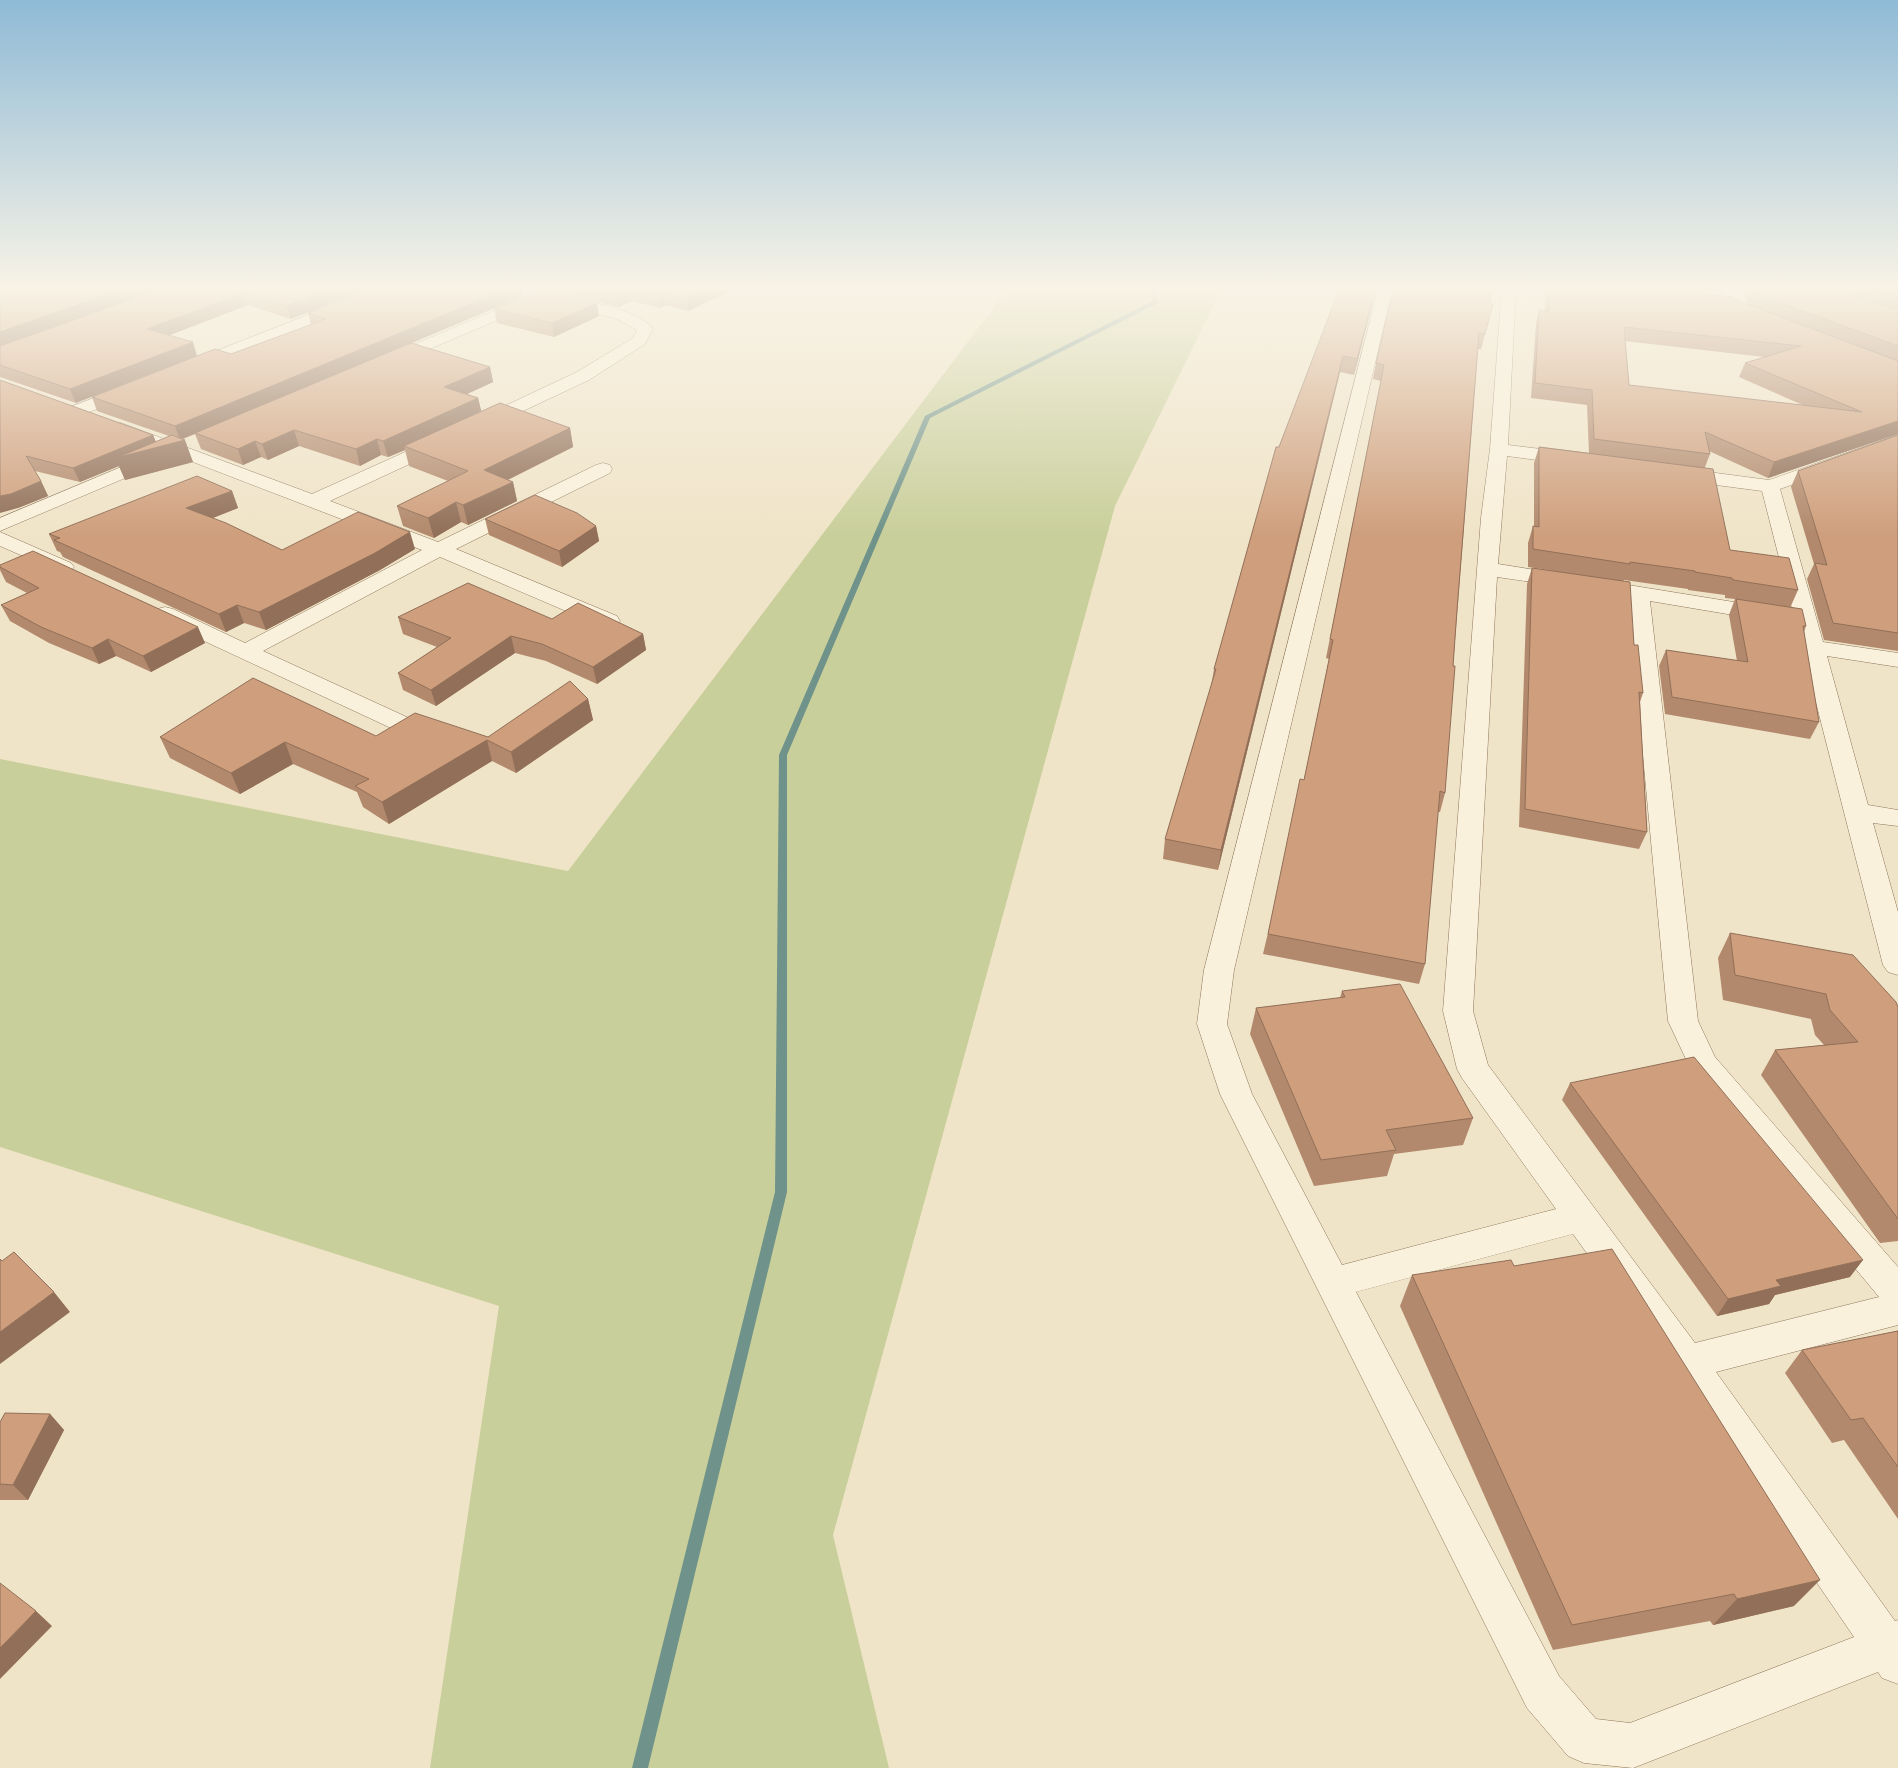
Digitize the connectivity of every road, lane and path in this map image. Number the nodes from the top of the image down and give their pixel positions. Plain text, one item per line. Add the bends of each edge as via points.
1 (185, 369) edge
2 (595, 369) edge
3 (1366, 369) edge
4 (1504, 369) edge
5 (176, 372) edge
6 (140, 386) edge
7 (1898, 440) edge
8 (196, 441) edge
9 (178, 448) junction
10 (1499, 449) junction
11 (1595, 462) edge
12 (603, 469) dead end
13 (1663, 472) edge
14 (1770, 486) junction
15 (314, 501) junction
16 (0, 525) edge
17 (0, 538) edge
18 (440, 549) junction
19 (1488, 569) junction
20 (79, 574) edge
21 (1638, 593) junction
22 (150, 607) edge
23 (1806, 620) junction
24 (617, 624) edge
25 (1813, 647) junction
26 (246, 651) junction
27 (1898, 660) edge
28 (402, 724) edge
29 (1857, 812) junction
30 (1898, 818) edge
31 (1898, 965) edge
32 (1582, 1217) junction
33 (1332, 1282) junction
34 (1898, 1293) edge
35 (1898, 1309) edge
36 (1687, 1362) junction
37 (1894, 1650) edge

1 - 5 street
2 - 15 street
3 - 33 street via 1219,970 1212,1024 1236,1094
4 - 10 street
6 - 9 street via 67,408
7 - 14 street
8 - 9 street
9 - 15 street
9 - 16 street
10 - 11 street
10 - 19 street
12 - 18 street
13 - 14 street
14 - 23 street
15 - 18 street
17 - 20 street
18 - 24 street
18 - 26 street
19 - 21 street
19 - 32 street via 1458,1011 1473,1069
21 - 23 street
21 - 34 street via 1683,1021 1703,1064
22 - 26 street
23 - 25 street
25 - 27 street
25 - 29 street
26 - 28 street
29 - 30 street
29 - 31 street
32 - 33 street
32 - 36 street
33 - 37 street via 1543,1692 1584,1740 1630,1746
35 - 36 street
36 - 37 street

